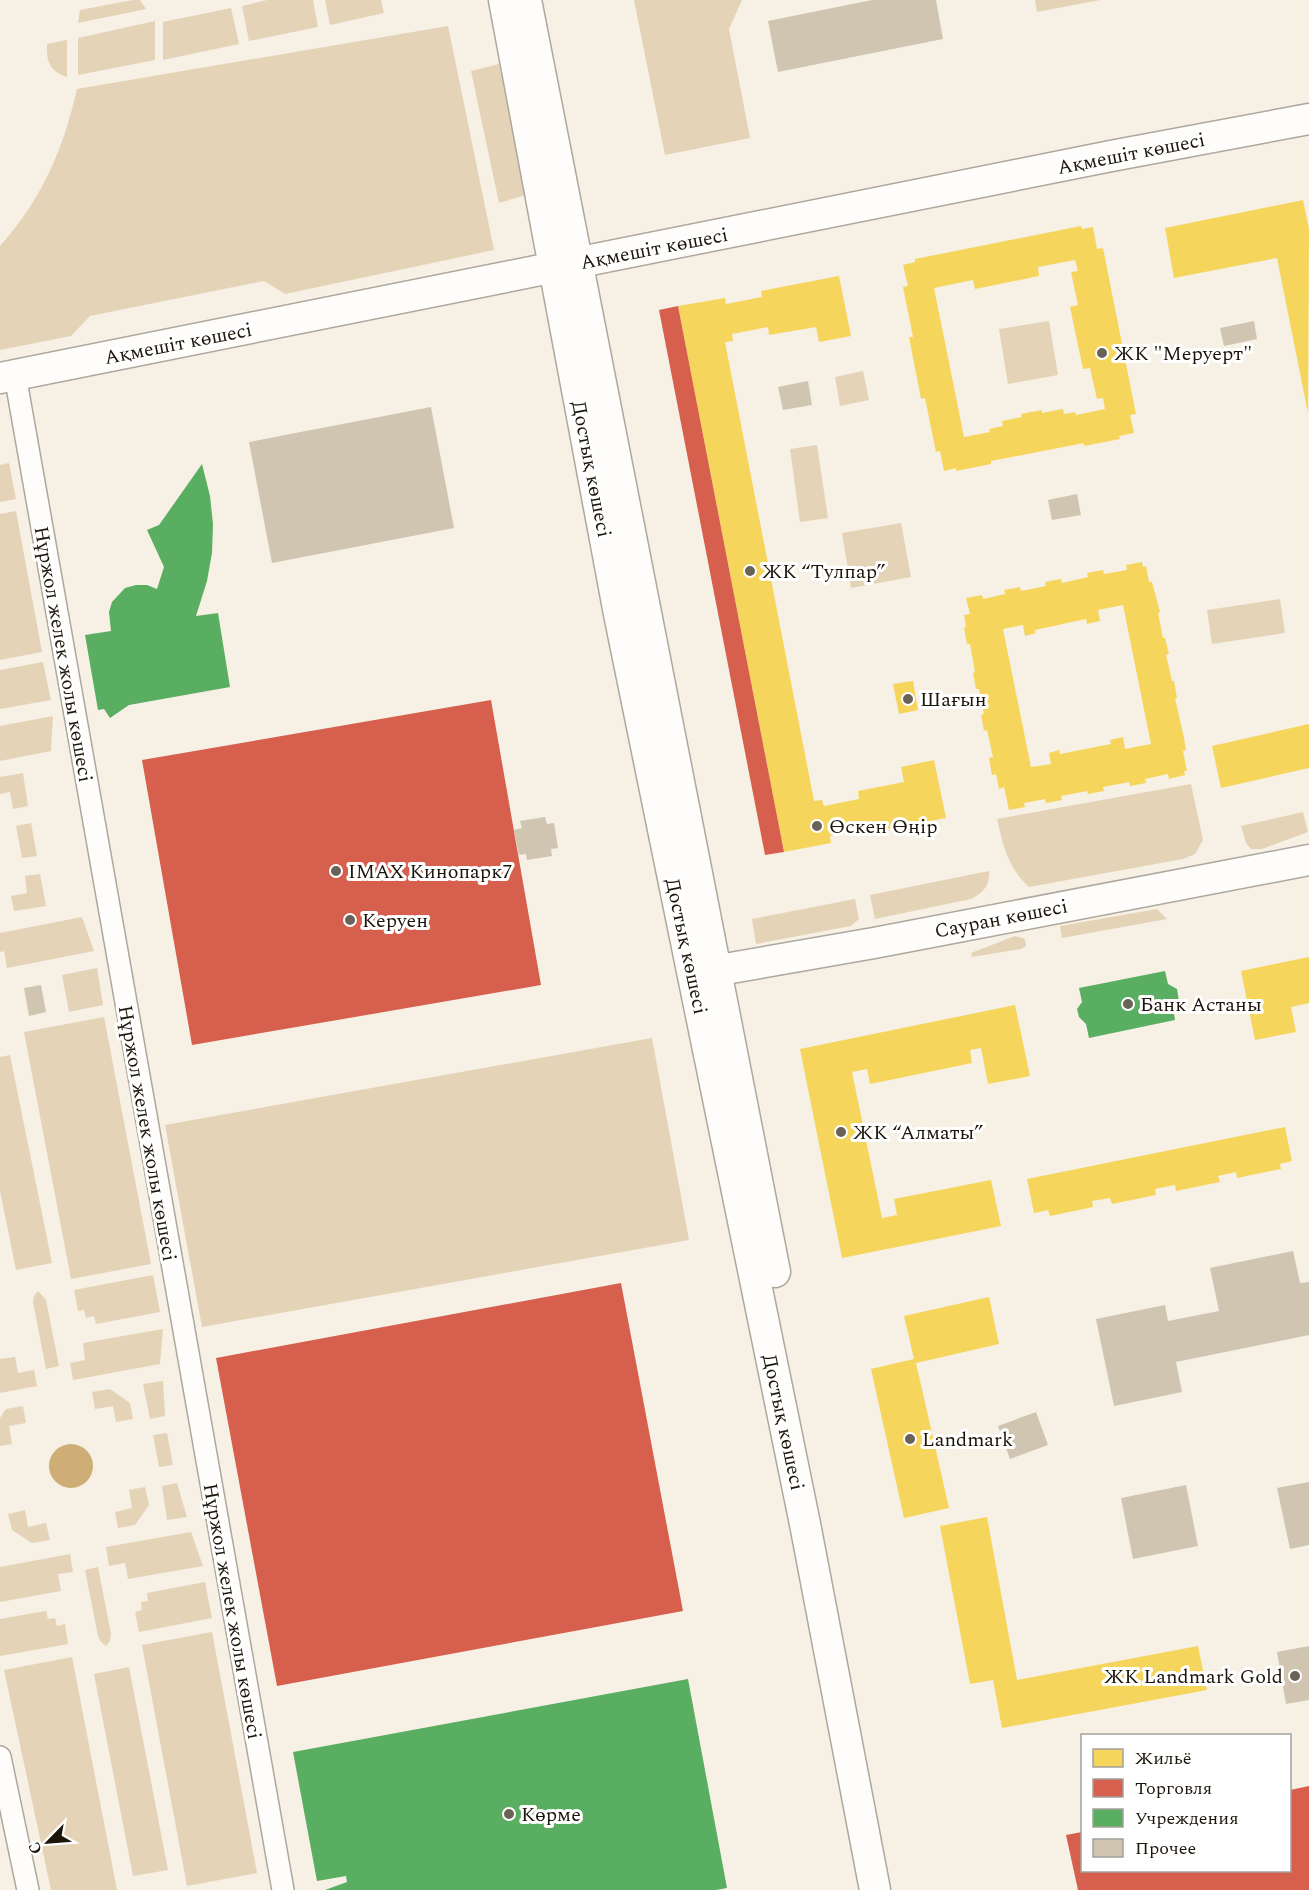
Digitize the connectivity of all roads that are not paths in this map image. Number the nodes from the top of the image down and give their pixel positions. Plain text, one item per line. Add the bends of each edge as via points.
1 (504, 0) edge
2 (526, 0) edge
3 (1309, 119) edge
4 (566, 265) junction
5 (8, 377) edge
6 (1309, 860) edge
7 (704, 973) junction
8 (0, 1757) edge
9 (28, 1890) edge
10 (283, 1890) edge
11 (875, 1890) edge
12 (896, 1890) edge

1 - 4 street, Достық көшесі
2 - 4 street, Достық көшесі
3 - 4 street, Ақмешіт көшесі
4 - 5 street, Ақмешіт көшесі
4 - 7 street, Достық көшесі
5 - 10 street, Нұржол желек жолы көшесі
6 - 7 street, Сауран көшесі
7 - 11 street, Достық көшесі
7 - 12 street, Достық көшесі
8 - 9 street

